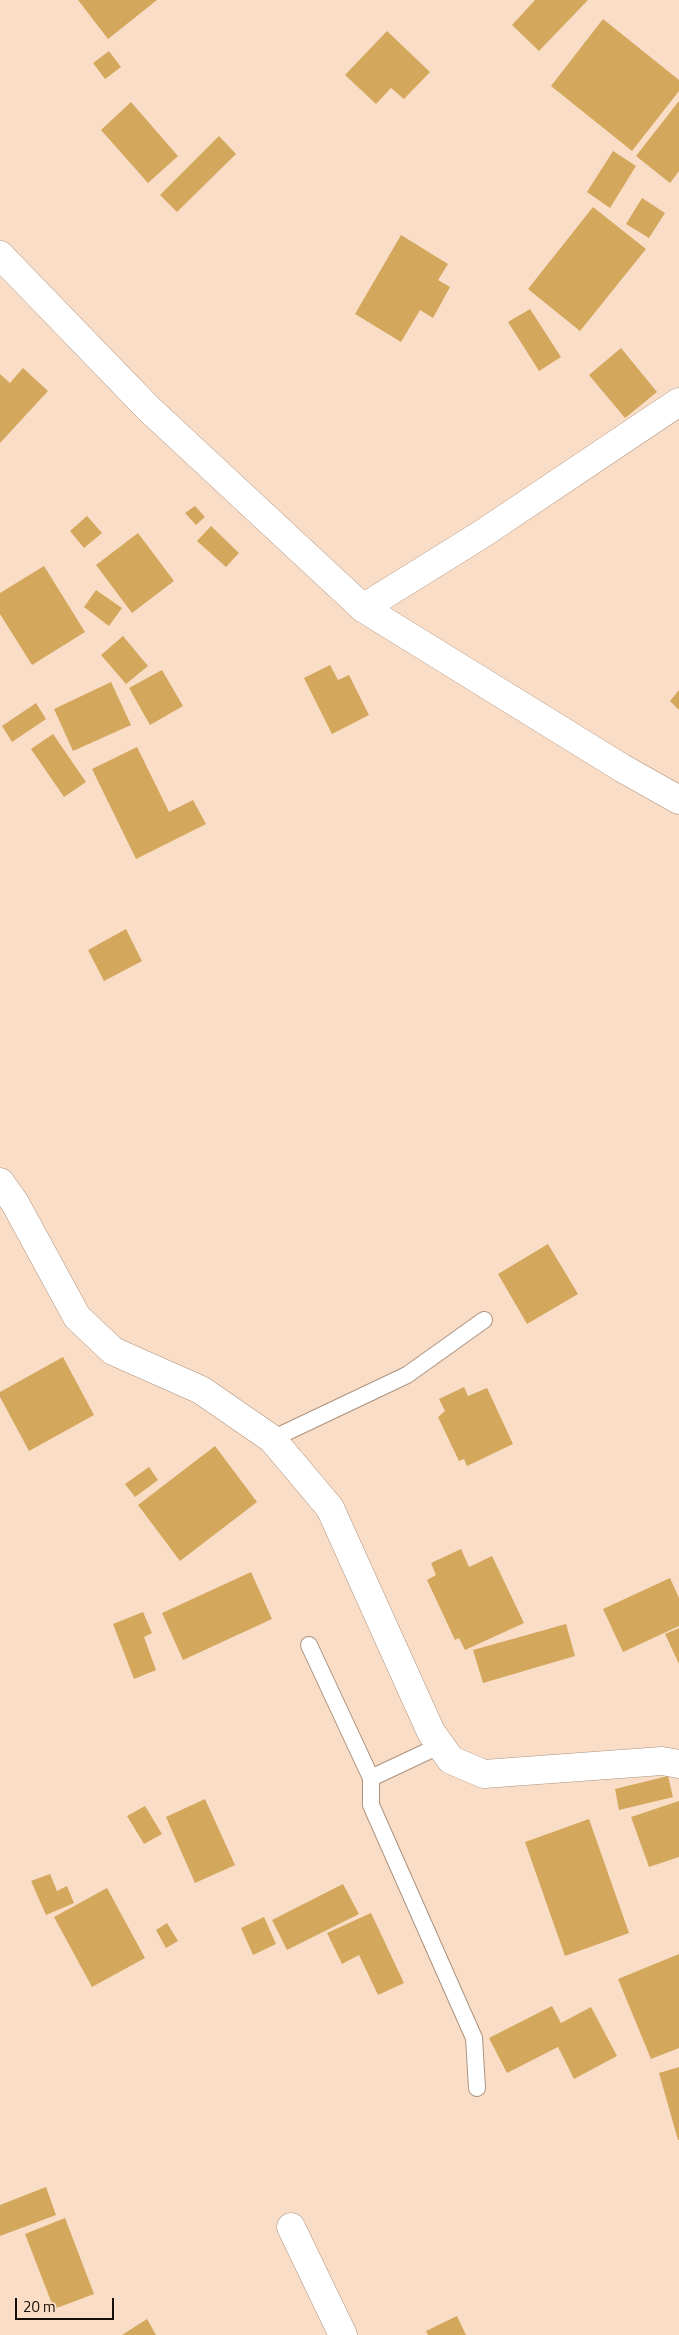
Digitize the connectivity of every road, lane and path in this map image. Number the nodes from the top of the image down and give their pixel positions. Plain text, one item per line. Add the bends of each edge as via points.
1 (0, 255) edge
2 (679, 402) edge
3 (363, 608) junction
4 (679, 800) edge
5 (0, 1182) edge
6 (484, 1320) dead end
7 (272, 1439) junction
8 (309, 1645) dead end
9 (441, 1745) junction
10 (679, 1764) edge
11 (371, 1778) junction
12 (477, 2088) dead end
13 (291, 2227) dead end
14 (343, 2335) edge

1 - 3 street via 148,408
2 - 3 street via 482,534
3 - 4 street
5 - 7 street via 15,1203 77,1317 113,1351 200,1390
6 - 7 lane via 408,1375
7 - 9 street via 330,1508 431,1732
8 - 11 lane
9 - 10 street via 451,1760 484,1774 662,1761
9 - 11 lane
11 - 12 lane via 371,1805 474,2038
13 - 14 street

